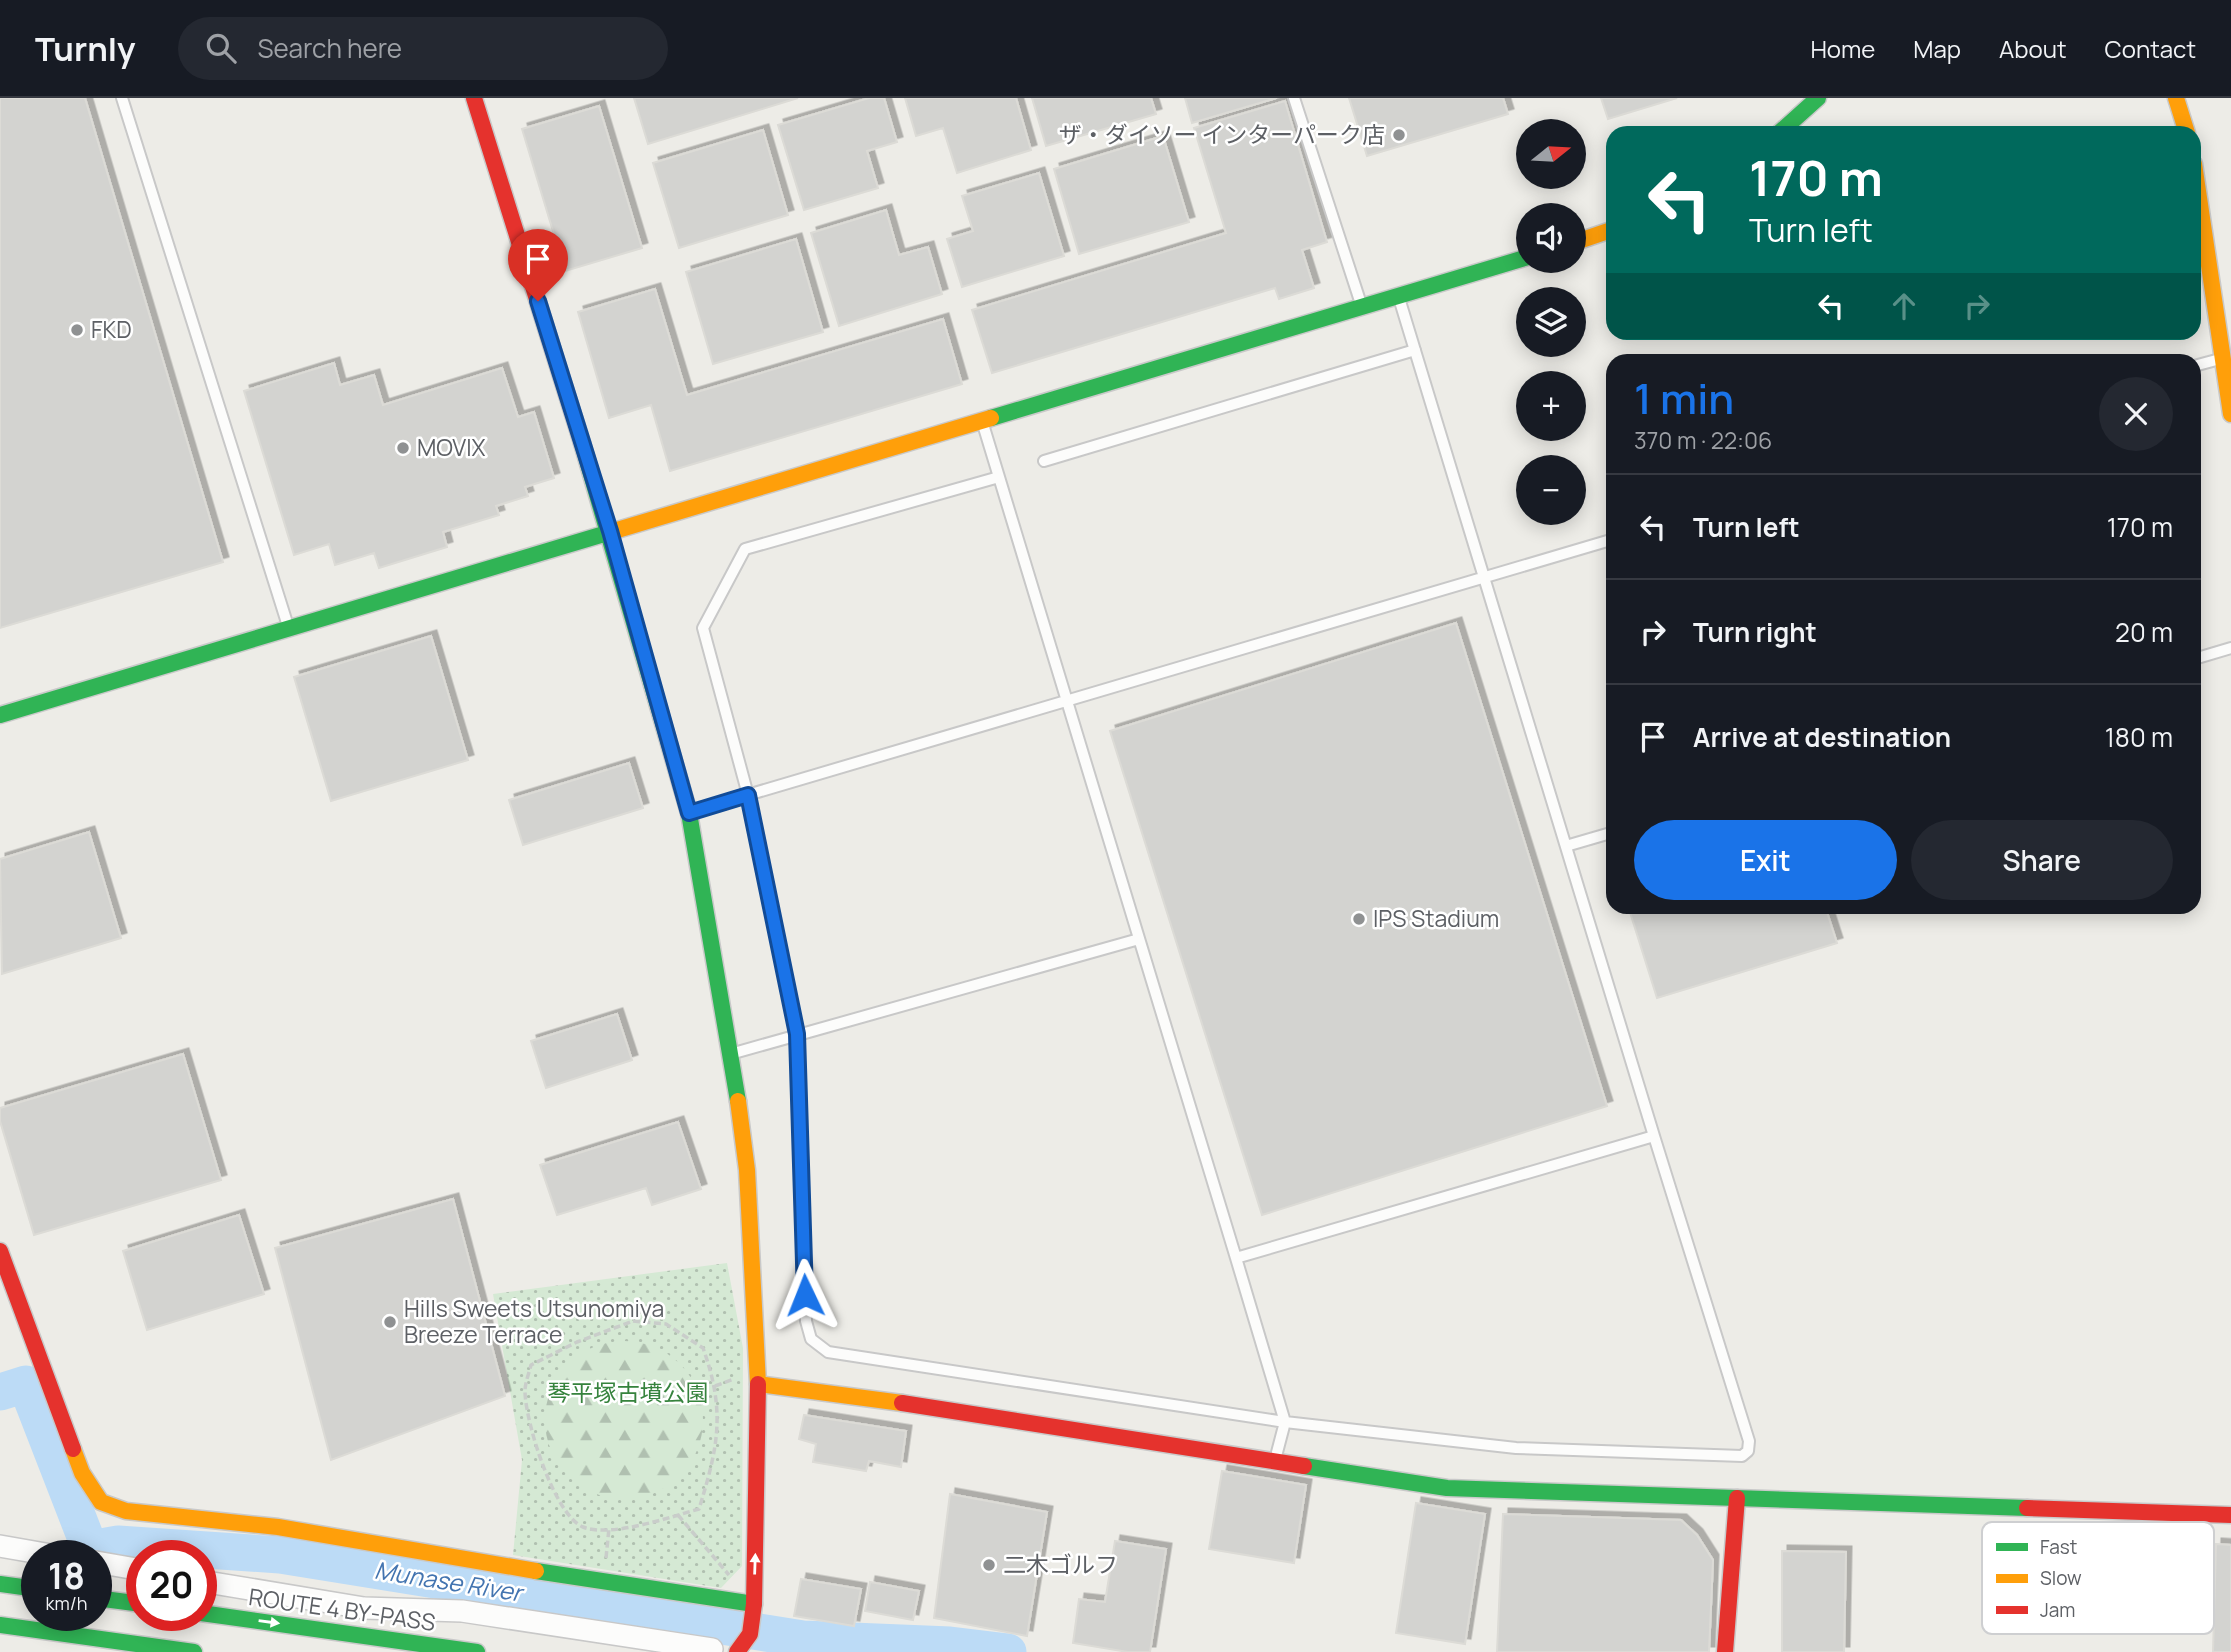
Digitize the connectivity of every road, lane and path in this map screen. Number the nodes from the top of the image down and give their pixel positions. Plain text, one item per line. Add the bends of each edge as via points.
1 (122, 98) edge
2 (474, 98) edge
3 (1294, 98) edge
4 (1818, 98) edge
5 (2176, 98) edge
6 (1787, 126) edge
7 (2186, 126) edge
8 (2201, 211) edge
9 (1606, 232) edge
10 (1586, 239) edge
11 (1516, 261) edge
12 (1398, 295) junction
13 (1362, 306) junction
14 (1415, 350) junction
15 (2223, 358) junction
16 (2201, 364) edge
17 (2231, 414) edge
18 (981, 420) junction
19 (1044, 461) dead end
20 (999, 477) junction
21 (610, 531) junction
22 (1606, 541) edge
23 (1484, 578) junction
24 (289, 628) junction
25 (2231, 648) edge
26 (2201, 657) edge
27 (1067, 703) junction
28 (0, 715) edge
29 (748, 795) junction
30 (689, 813) junction
31 (1606, 834) edge
32 (1566, 846) junction
33 (1139, 939) junction
34 (797, 1034) junction
35 (732, 1054) junction
36 (1654, 1136) junction
37 (0, 1251) edge
38 (1236, 1258) junction
39 (758, 1384) junction
40 (1285, 1422) junction
41 (1275, 1461) junction
42 (1737, 1498) junction
43 (678, 1515) junction
44 (2231, 1515) edge
45 (0, 1546) edge
46 (21, 1550) edge
47 (0, 1584) edge
48 (217, 1584) edge
49 (21, 1587) edge
50 (754, 1604) junction
51 (217, 1615) edge
52 (0, 1625) edge
53 (712, 1649) dead end
54 (194, 1652) edge
55 (477, 1652) edge
56 (737, 1652) edge
57 (1725, 1652) edge

1 - 24 lane
2 - 21 main road
3 - 13 lane
4 - 6 main road
5 - 7 main road
8 - 15 main road
9 - 10 main road
11 - 12 main road
12 - 13 main road
12 - 14 lane
13 - 18 main road
14 - 19 lane
14 - 23 lane
15 - 16 lane
15 - 17 main road
18 - 20 lane
18 - 21 main road
20 - 27 lane
20 - 29 lane via 745,549 703,628
21 - 24 main road
21 - 30 main road
22 - 23 lane
23 - 27 lane
23 - 32 lane
24 - 28 main road
25 - 26 lane
27 - 29 lane
27 - 33 lane
29 - 30 lane
29 - 34 lane
30 - 35 main road
31 - 32 lane
32 - 36 lane
33 - 34 lane
33 - 38 lane
34 - 35 lane
34 - 40 lane via 806,1321 811,1339 828,1352
35 - 39 main road via 747,1170
36 - 38 lane
36 - 40 lane via 1749,1441 1742,1456 1516,1448
37 - 50 main road via 82,1473 101,1502 126,1511 278,1527
38 - 40 lane
39 - 41 main road
50 -> 39 main road
40 - 41 lane
41 - 42 main road via 1447,1488
42 - 44 main road
42 - 57 main road
43 - 43 path via 620,1529 585,1528 571,1520 554,1492 530,1420 524,1390 531,1365 633,1321 666,1324 704,1348 718,1399 715,1455 699,1509
43 - 50 path
45 - 46 street
47 - 49 main road
48 - 53 street via 364,1608 462,1611
50 - 56 main road via 750,1634
51 -> 55 main road, ROUTE 4 BY-PASS
52 - 54 main road

